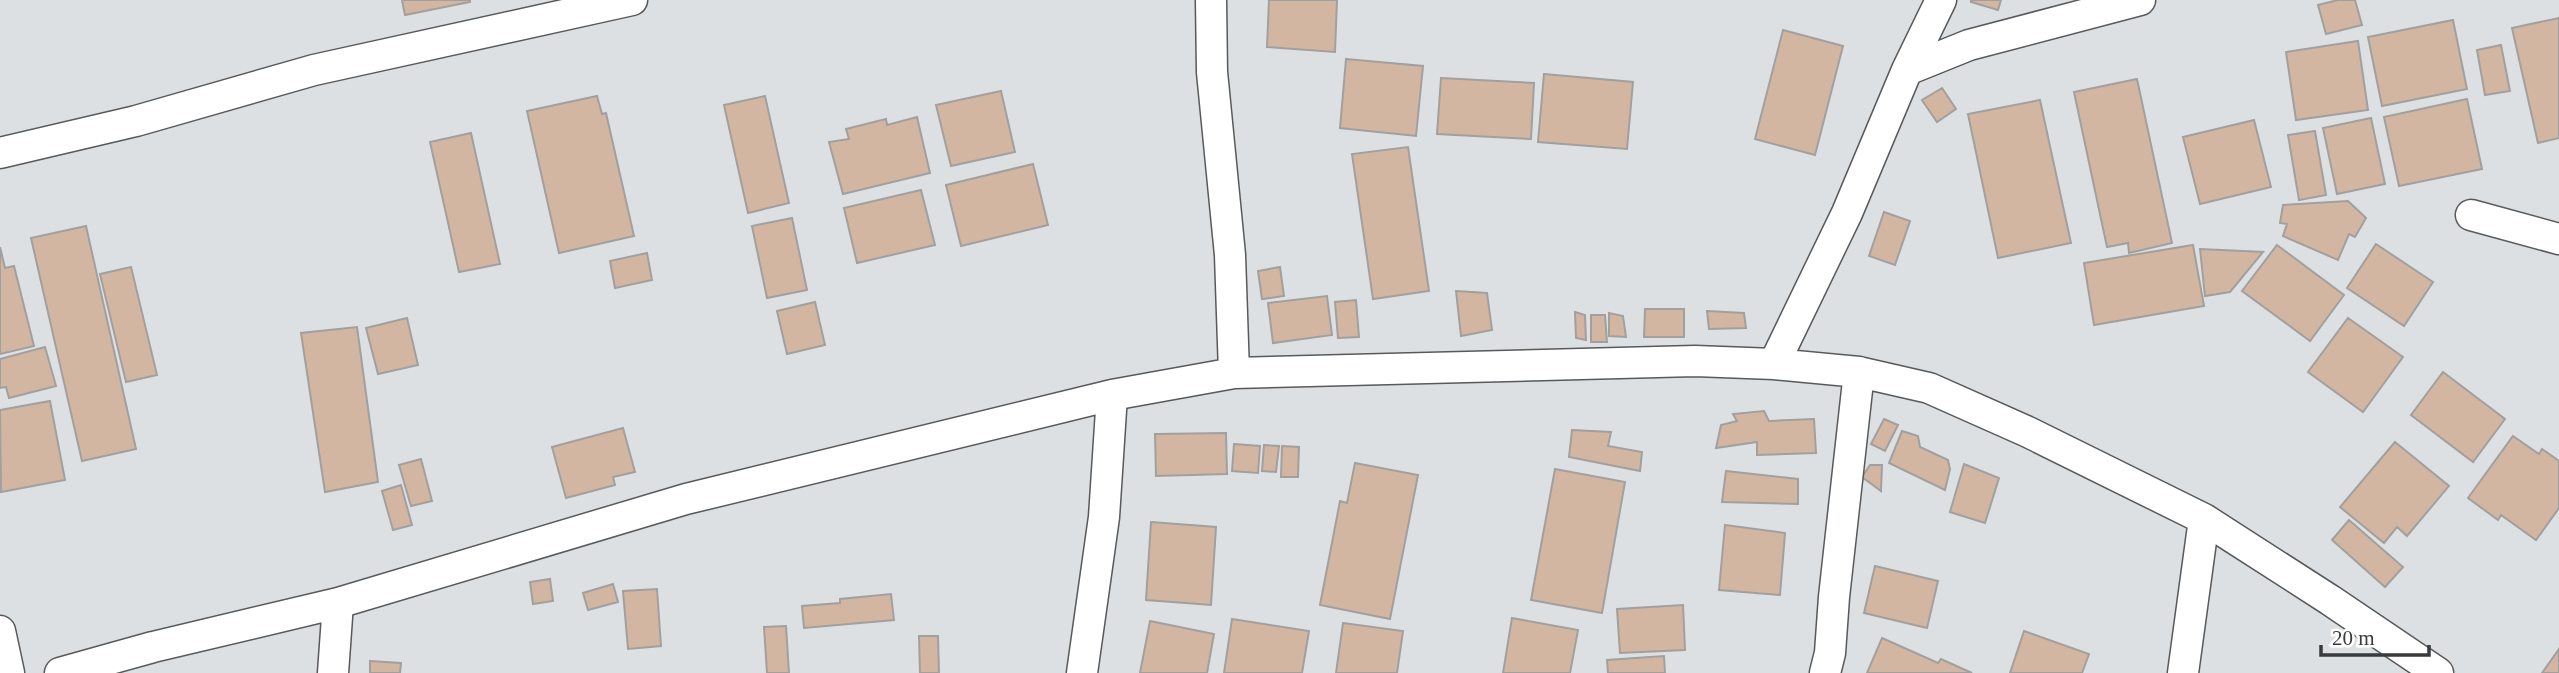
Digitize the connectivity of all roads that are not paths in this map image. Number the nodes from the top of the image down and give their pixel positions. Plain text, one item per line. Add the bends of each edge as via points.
1 (632, 0) edge
2 (1211, 0) edge
3 (1941, 0) edge
4 (2140, 0) edge
5 (1906, 70) junction
6 (0, 153) edge
7 (2471, 215) dead end
8 (2559, 239) edge
9 (1774, 364) junction
10 (1859, 372) junction
11 (1234, 373) junction
12 (1112, 395) junction
13 (2204, 519) junction
14 (338, 603) junction
15 (0, 631) edge
16 (9, 673) edge
17 (60, 673) edge
18 (333, 673) edge
19 (1082, 673) edge
20 (1825, 673) edge
21 (2183, 673) edge
22 (2438, 673) edge

1 - 6 street via 314,70 136,121
2 - 11 street
3 - 5 street
4 - 5 street via 1969,45
5 - 9 street via 1847,213
7 - 8 street
9 - 10 street
9 - 11 street via 1695,361
10 - 13 street via 1929,388
10 - 20 street
11 - 12 street
12 - 14 street via 687,499
12 - 19 street via 1104,517
13 - 21 street
13 - 22 street
14 - 17 street
14 - 18 street
15 - 16 street

